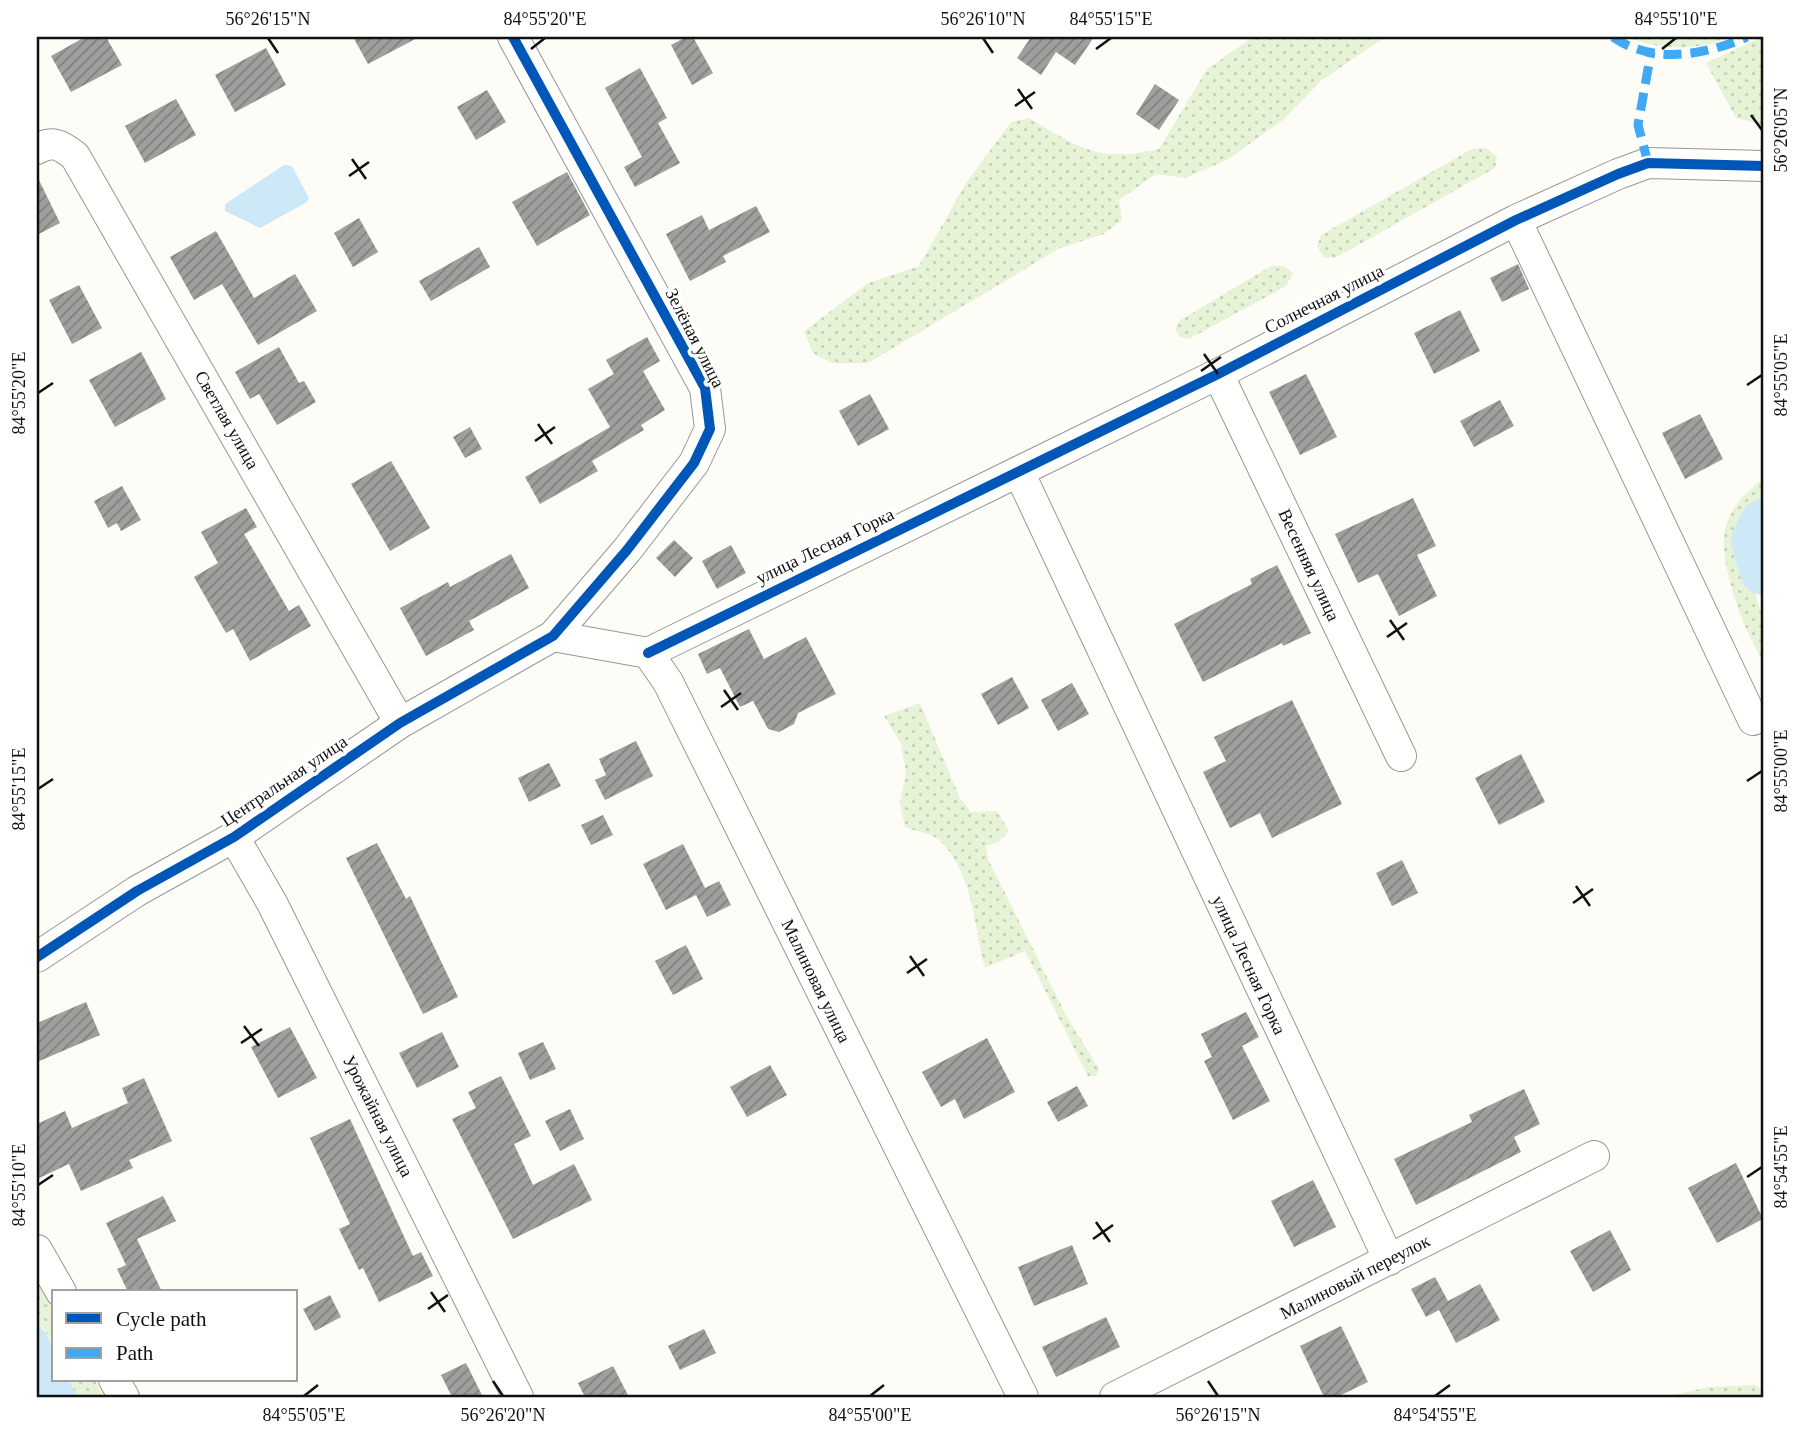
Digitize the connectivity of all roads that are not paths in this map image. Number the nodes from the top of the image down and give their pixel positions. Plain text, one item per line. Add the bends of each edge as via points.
1 (513, 37) edge
2 (37, 149) edge
3 (1763, 166) edge
4 (1516, 220) junction
5 (1218, 374) junction
6 (1019, 472) junction
7 (553, 636) junction
8 (648, 653) junction
9 (1753, 720) dead end
10 (400, 723) junction
11 (1401, 756) dead end
12 (234, 837) junction
13 (37, 957) edge
14 (1594, 1156) dead end
15 (37, 1250) edge
16 (1389, 1260) junction
17 (60, 1290) edge
18 (518, 1397) edge
19 (1023, 1397) edge
20 (1115, 1397) edge

1 - 7 street, Зелёная улица via 705,388 710,408 710,429 694,463
2 - 10 street, Светлая улица via 62,145 75,156
3 - 4 street, Солнечная улица via 1648,163
4 - 5 street, Солнечная улица
4 - 9 street
5 - 6 street, Солнечная улица
5 - 11 street, Весенняя улица
6 - 8 street, улица Лесная Горка
6 - 16 street, улица Лесная Горка
7 - 8 street
7 - 10 street, Центральная улица
8 - 19 street, Малиновая улица via 668,682
10 - 12 street, Центральная улица
12 - 13 street, Центральная улица via 137,891
12 - 18 street, Урожайная улица via 272,904
14 - 16 street, Малиновый переулок
15 - 17 street
16 - 20 street, Малиновый переулок

